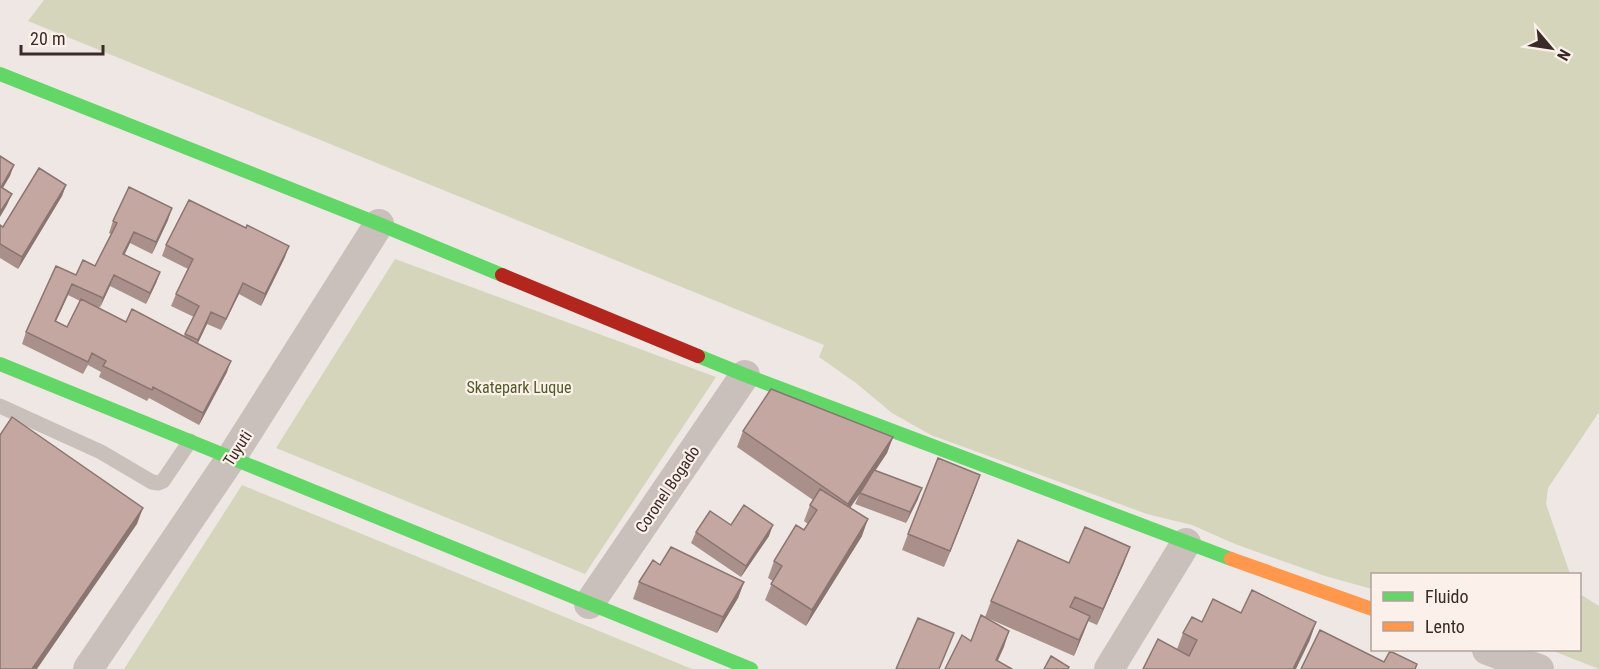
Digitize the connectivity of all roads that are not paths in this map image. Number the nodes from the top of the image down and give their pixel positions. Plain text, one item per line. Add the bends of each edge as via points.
1 (0, 74) edge
2 (379, 224) junction
3 (0, 364) edge
4 (745, 375) junction
5 (0, 406) edge
6 (190, 441) junction
7 (231, 458) junction
8 (1186, 543) junction
9 (589, 604) junction
10 (1371, 609) edge
11 (1490, 651) edge
12 (88, 669) edge
13 (751, 669) edge
14 (1109, 669) edge
15 (1539, 669) edge

1 - 2 street
2 - 4 street
2 - 7 street, Tuyuti
3 - 6 street
4 - 8 street
4 - 9 street, Coronel Bogado
5 - 6 lane via 101,452 152,482 163,480
6 - 7 street
7 - 9 street
7 - 12 street, Tuyuti
8 - 10 street
8 - 14 street
9 - 13 street
11 - 15 street

